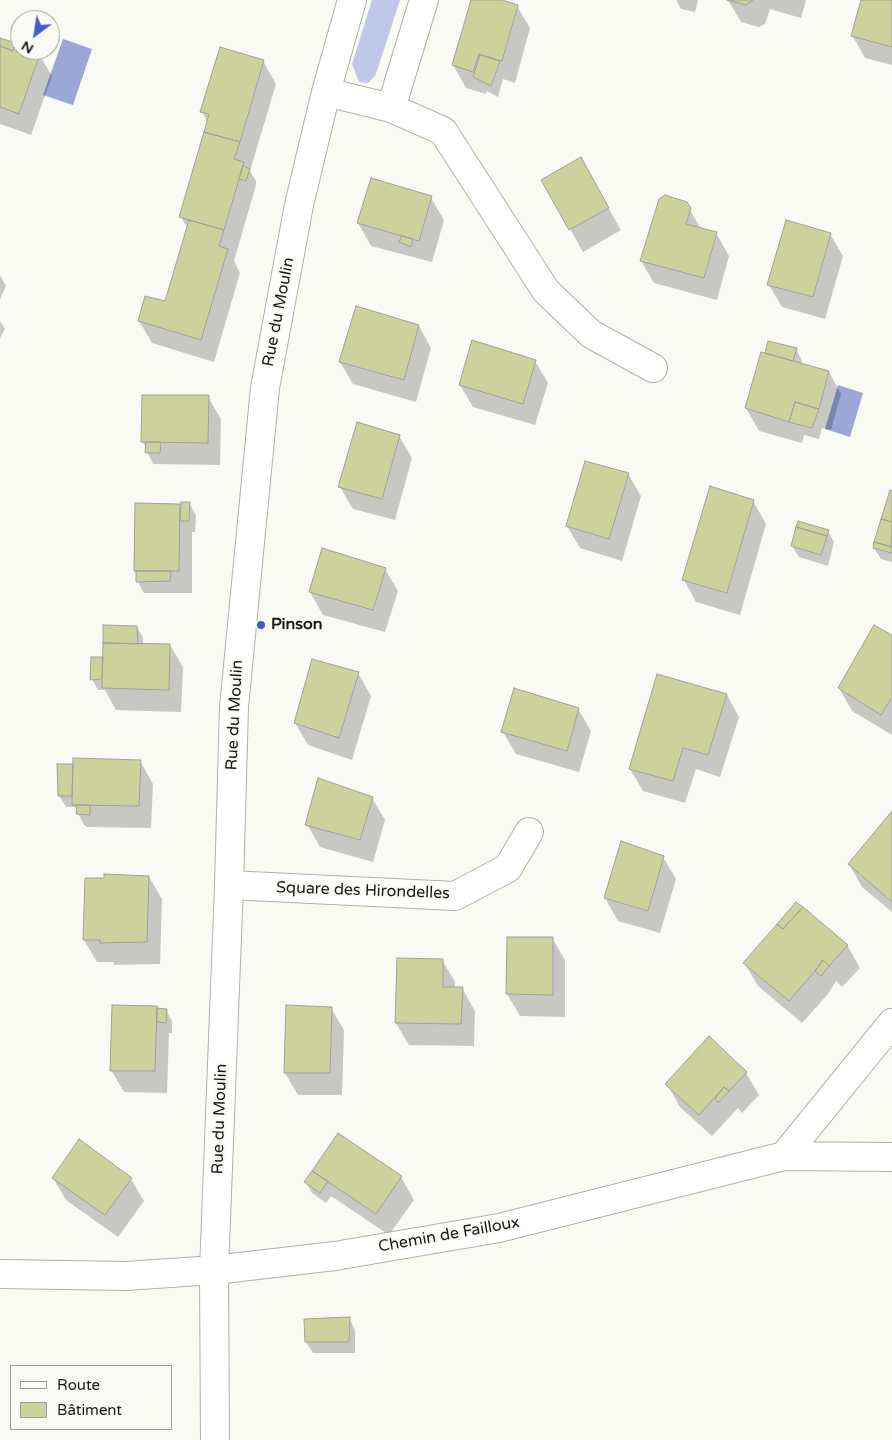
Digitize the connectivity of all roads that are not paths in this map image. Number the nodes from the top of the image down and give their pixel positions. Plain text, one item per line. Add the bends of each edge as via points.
1 (352, 0) edge
2 (424, 0) edge
3 (326, 92) junction
4 (391, 108) junction
5 (653, 368) dead end
6 (529, 832) dead end
7 (229, 885) junction
8 (892, 1023) edge
9 (784, 1156) junction
10 (892, 1157) edge
11 (214, 1270) junction
12 (0, 1274) edge
13 (215, 1440) edge

1 - 3 street, Rue du Moulin
2 - 4 street
3 - 4 street
3 - 7 street, Rue du Moulin via 299,205 264,388 234,707
4 - 5 street via 442,131 546,291 591,334
6 - 7 street, Square des Hirondelles via 508,868 455,896
7 - 11 street, Rue du Moulin
8 - 9 street
9 - 10 street, Chemin de Failloux
9 - 11 street, Chemin de Failloux via 498,1228 335,1256
11 - 12 street, Chemin de Failloux via 126,1276
11 - 13 street, Rue du Moulin

